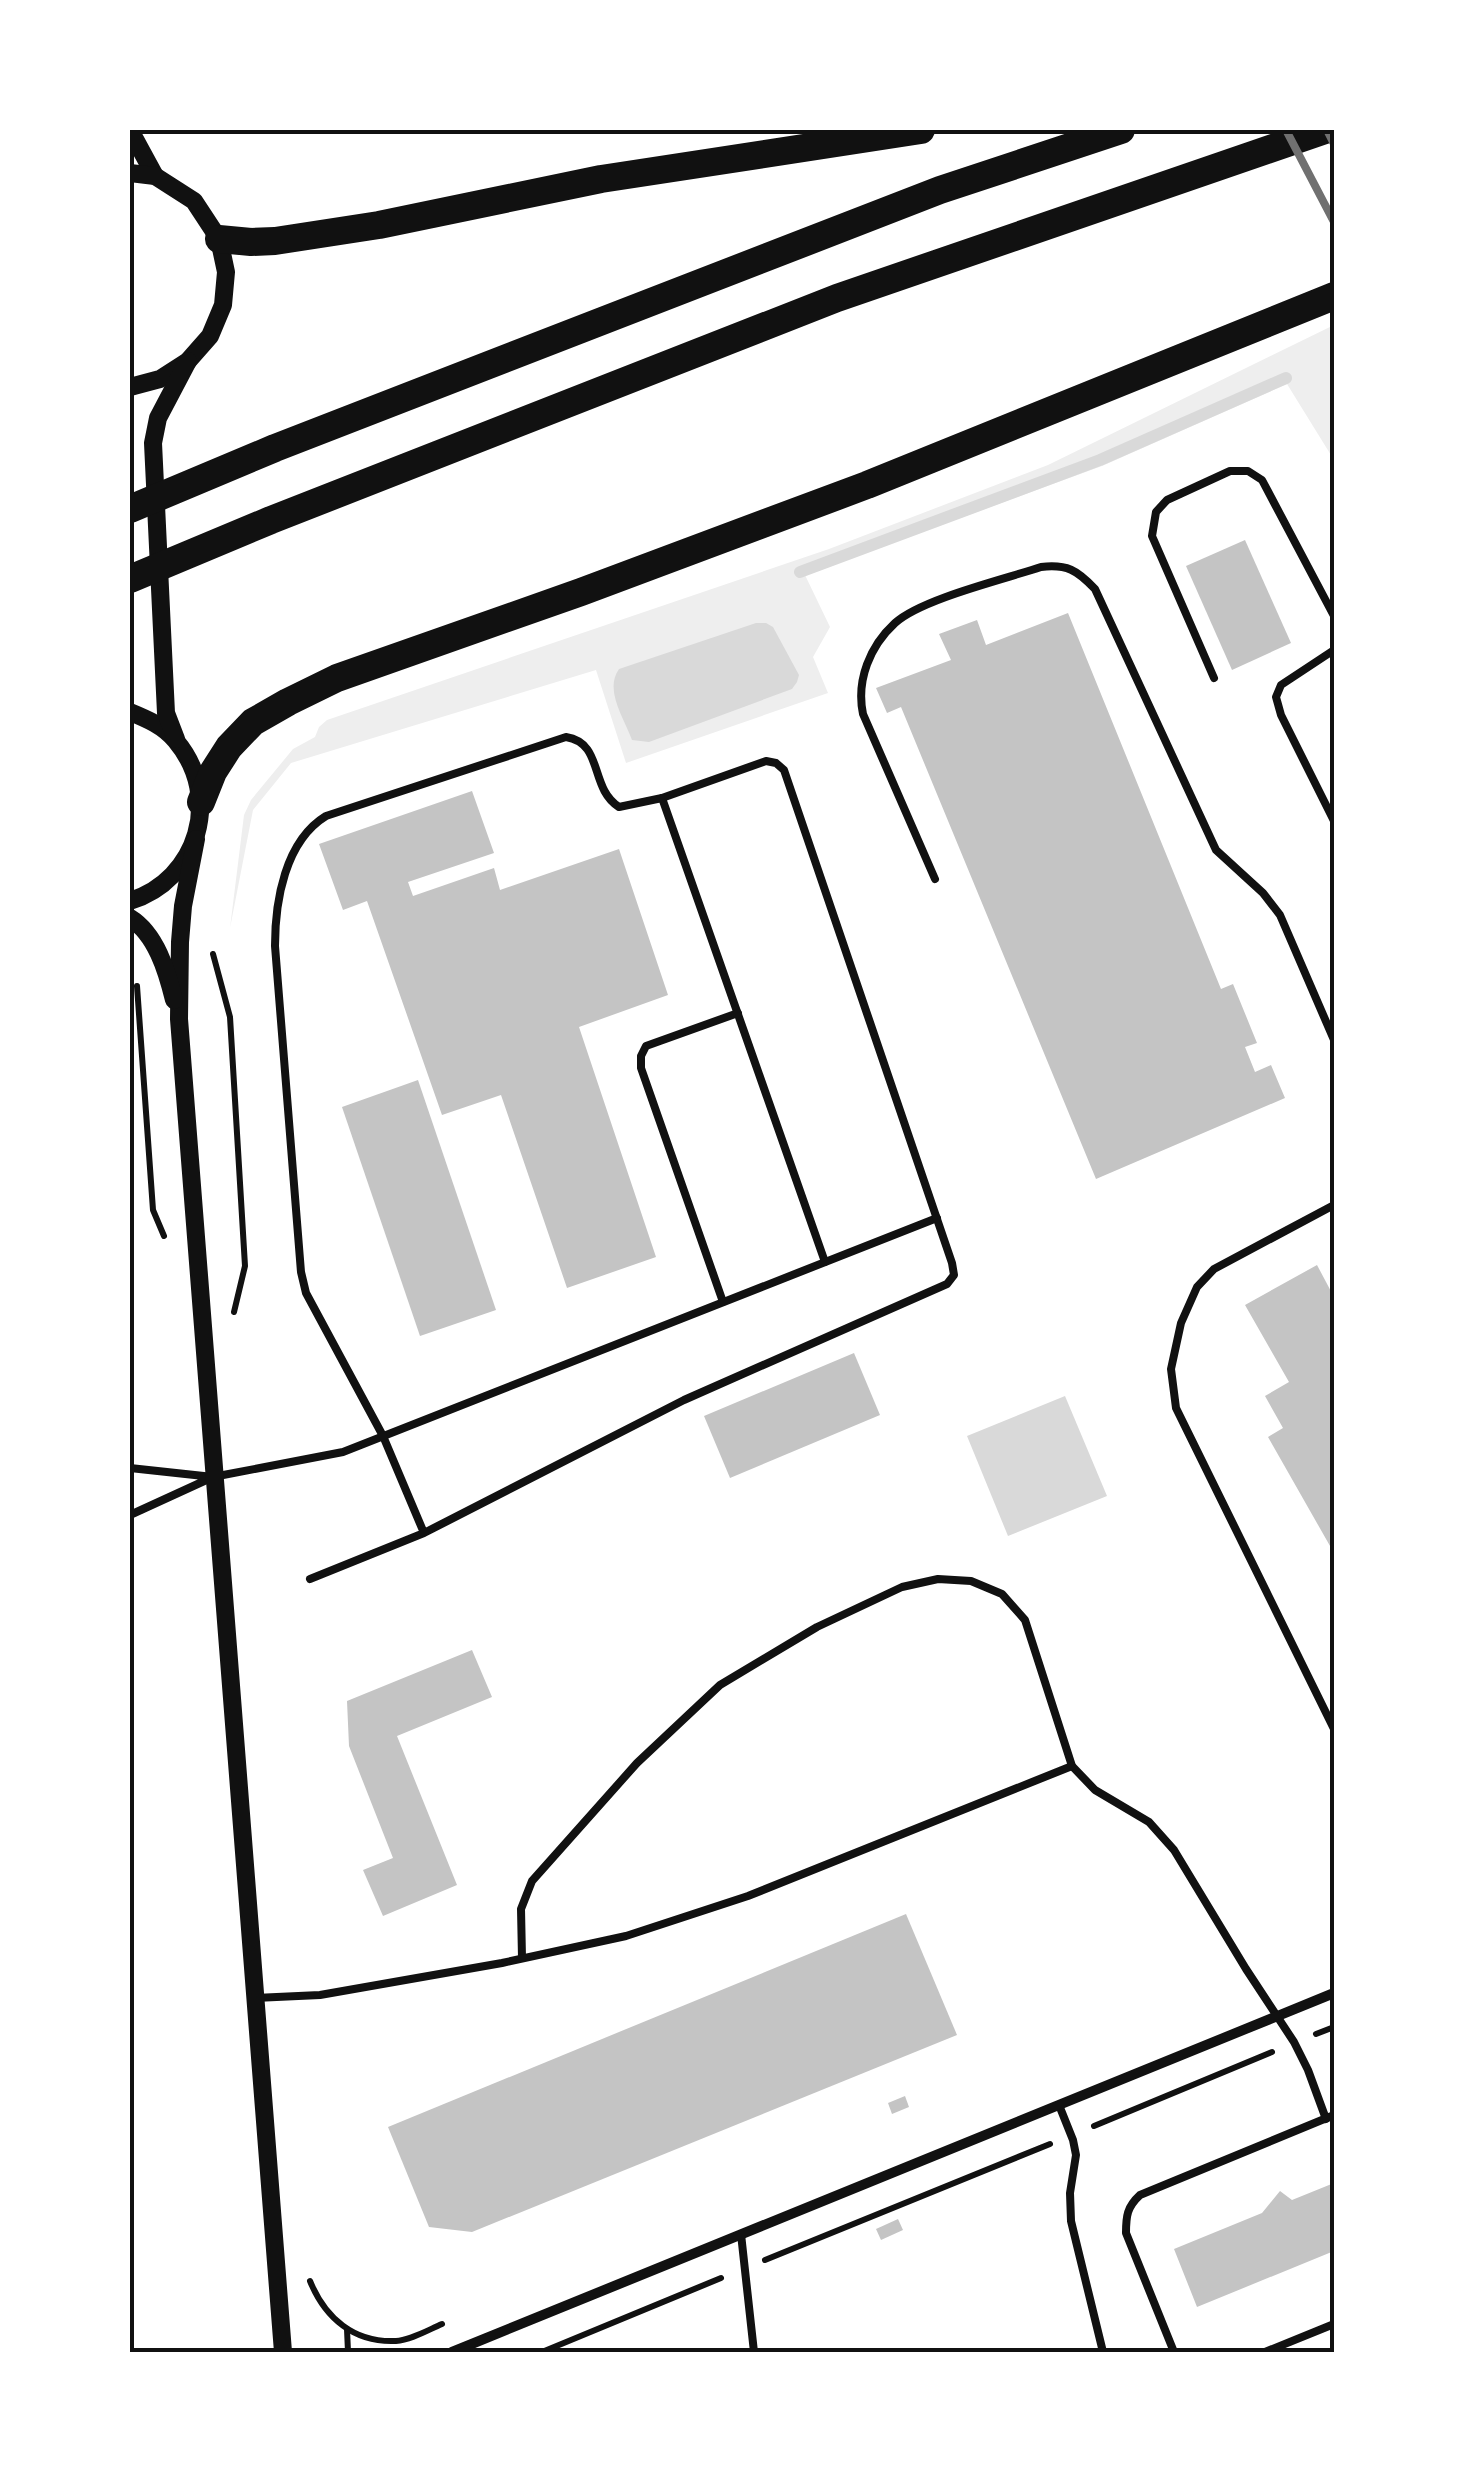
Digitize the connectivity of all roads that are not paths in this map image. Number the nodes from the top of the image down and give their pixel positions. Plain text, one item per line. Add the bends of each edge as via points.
1 (130, 130) edge
2 (922, 130) edge
3 (1120, 130) edge
4 (1325, 130) edge
5 (130, 172) edge
6 (155, 176) junction
7 (219, 239) junction
8 (1334, 296) edge
9 (188, 361) junction
10 (130, 387) edge
11 (130, 509) edge
12 (130, 579) edge
13 (1334, 616) edge
14 (1334, 650) edge
15 (1214, 678) dead end
16 (130, 712) edge
17 (176, 740) junction
18 (662, 798) junction
19 (201, 802) junction
20 (1334, 821) edge
21 (196, 839) junction
22 (936, 880) dead end
23 (130, 901) edge
24 (130, 918) edge
25 (738, 1013) junction
26 (179, 1020) junction
27 (1334, 1040) edge
28 (1334, 1205) edge
29 (936, 1218) junction
30 (825, 1262) junction
31 (723, 1302) junction
32 (383, 1436) junction
33 (130, 1468) edge
34 (213, 1477) junction
35 (130, 1515) edge
36 (424, 1532) junction
37 (310, 1578) dead end
38 (1334, 1729) edge
39 (1072, 1766) junction
40 (522, 1958) junction
41 (1334, 1992) edge
42 (255, 1998) junction
43 (1276, 2016) junction
44 (1058, 2105) junction
45 (1330, 2117) edge
46 (741, 2234) junction
47 (1334, 2324) edge
48 (284, 2352) edge
49 (452, 2352) edge
50 (754, 2352) edge
51 (1103, 2352) edge
52 (1174, 2352) edge
53 (1266, 2352) edge

1 - 6 street
2 - 7 highway via 602,179 379,225 276,240
3 - 11 highway via 940,190
4 - 12 highway via 838,298
5 - 6 street
6 - 7 street via 194,201
7 - 9 street via 226,272 223,306 210,336
8 - 19 highway via 867,486 338,678 253,722 228,748
9 - 10 street
9 - 17 street via 158,418 153,443 166,713
13 - 15 lane via 1262,480 1248,471 1230,472 1167,500 1156,512 1152,536
14 - 20 lane via 1281,684 1276,697
16 - 17 street
17 - 19 street via 192,766
18 - 25 lane
18 - 29 lane via 766,761 784,770
18 - 32 lane via 630,807 607,800 587,746 566,737 326,816 300,840 275,912 275,946 301,1272
19 - 21 street
21 - 23 street via 178,871
21 - 26 street via 183,906
22 - 27 lane via 862,714 863,673 896,622 921,606 1060,565 1095,589 1216,850 1280,915
24 - 26 street via 154,944
25 - 30 lane
25 - 31 lane via 646,1046 641,1056
26 - 34 street
28 - 38 lane via 1214,1270 1197,1287 1171,1369 1176,1408
29 - 30 lane
29 - 36 lane via 952,1263 948,1284 684,1400
30 - 31 lane
31 - 32 lane
32 - 34 lane via 343,1452
32 - 36 lane
33 - 34 lane
34 - 35 lane
34 - 42 street
36 - 37 lane
39 - 40 lane via 748,1896 626,1936
39 - 40 lane via 1024,1620 1002,1594 971,1581 902,1587 720,1684 638,1764 532,1881 521,1909
39 - 43 lane via 1095,1790 1149,1822 1174,1850
40 - 42 lane via 320,1995
41 - 43 street
42 - 48 street
43 - 44 street
43 - 45 lane
44 - 46 street
44 - 51 lane via 1076,2155 1071,2220
45 - 52 lane via 1130,2204 1126,2233
46 - 49 street
46 - 50 lane
47 - 53 lane

